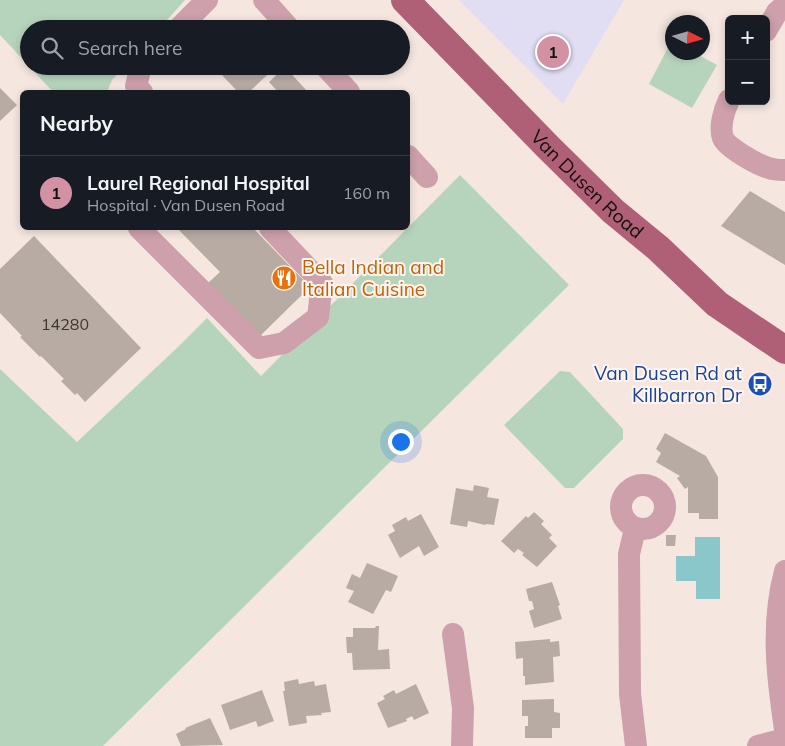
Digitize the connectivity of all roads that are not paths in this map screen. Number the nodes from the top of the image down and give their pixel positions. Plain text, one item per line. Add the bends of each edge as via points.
1 (206, 0) edge
2 (264, 0) edge
3 (406, 0) edge
4 (785, 5) edge
5 (187, 20) edge
6 (282, 20) edge
7 (770, 24) edge
8 (139, 75) edge
9 (333, 75) edge
10 (140, 90) edge
11 (347, 90) edge
12 (726, 105) edge
13 (410, 158) edge
14 (785, 170) edge
15 (427, 177) dead end
16 (141, 230) edge
17 (272, 230) edge
18 (785, 350) edge
19 (636, 529) dead end
20 (785, 571) edge
21 (453, 634) dead end
22 (785, 729) edge
23 (785, 739) edge
24 (462, 746) edge
25 (636, 746) edge
26 (758, 746) edge

1 - 5 street
2 - 6 street
3 - 18 main road, Van Dusen Road via 613,211 717,304
4 - 7 street
8 - 10 street via 136,86
9 - 11 street
12 - 14 street via 722,133 724,141 760,165
13 - 15 street
16 - 17 street via 259,348 284,343 318,317 322,283
19 - 25 street via 629,554 630,694
20 - 22 street via 779,594 776,638 778,688
21 - 24 street via 463,708
23 - 26 street

